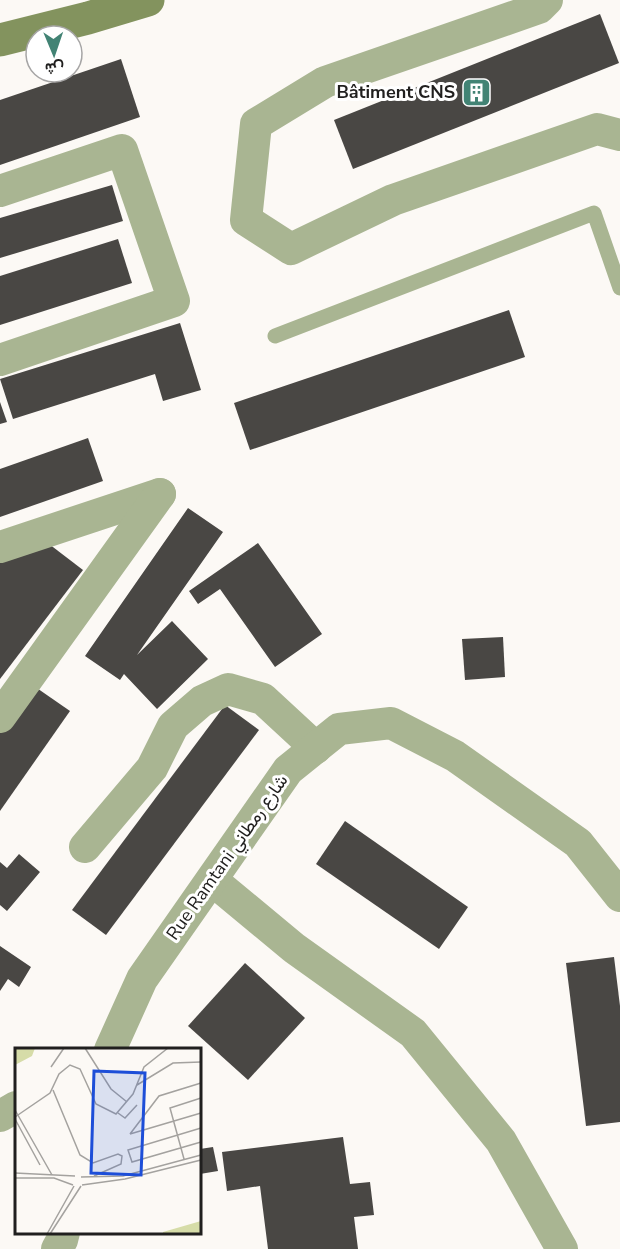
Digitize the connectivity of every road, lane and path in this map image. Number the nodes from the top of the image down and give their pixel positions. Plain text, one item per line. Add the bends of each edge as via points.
1 (148, 0) edge
2 (547, 0) edge
3 (0, 40) edge
4 (620, 135) edge
5 (0, 190) edge
6 (620, 288) edge
7 (275, 336) dead end
8 (0, 360) edge
9 (0, 547) edge
10 (0, 717) edge
11 (316, 748) junction
12 (85, 847) dead end
13 (212, 880) junction
14 (620, 896) edge
15 (111, 1048) edge
16 (15, 1108) edge
17 (0, 1116) edge
18 (64, 1234) edge
19 (57, 1249) edge
20 (562, 1249) edge

1 - 3 main road
2 - 4 street via 539,8 325,82 256,124 246,220 291,249 393,200 585,133 597,129
5 - 8 street via 122,150 174,301
6 - 7 lane via 594,213
9 - 10 street via 160,494
11 - 12 street via 263,699 228,689 202,701 172,726 152,768
11 - 13 street, Rue Ramtani شارع رمطاني via 288,770
11 - 14 street, Rue Ramtani شارع رمطاني via 339,729 391,723 455,756 578,843
13 - 15 street, Rue Ramtani شارع رمطاني via 142,979
13 - 20 street via 294,948 414,1033 501,1141
16 - 17 street
18 - 19 street

